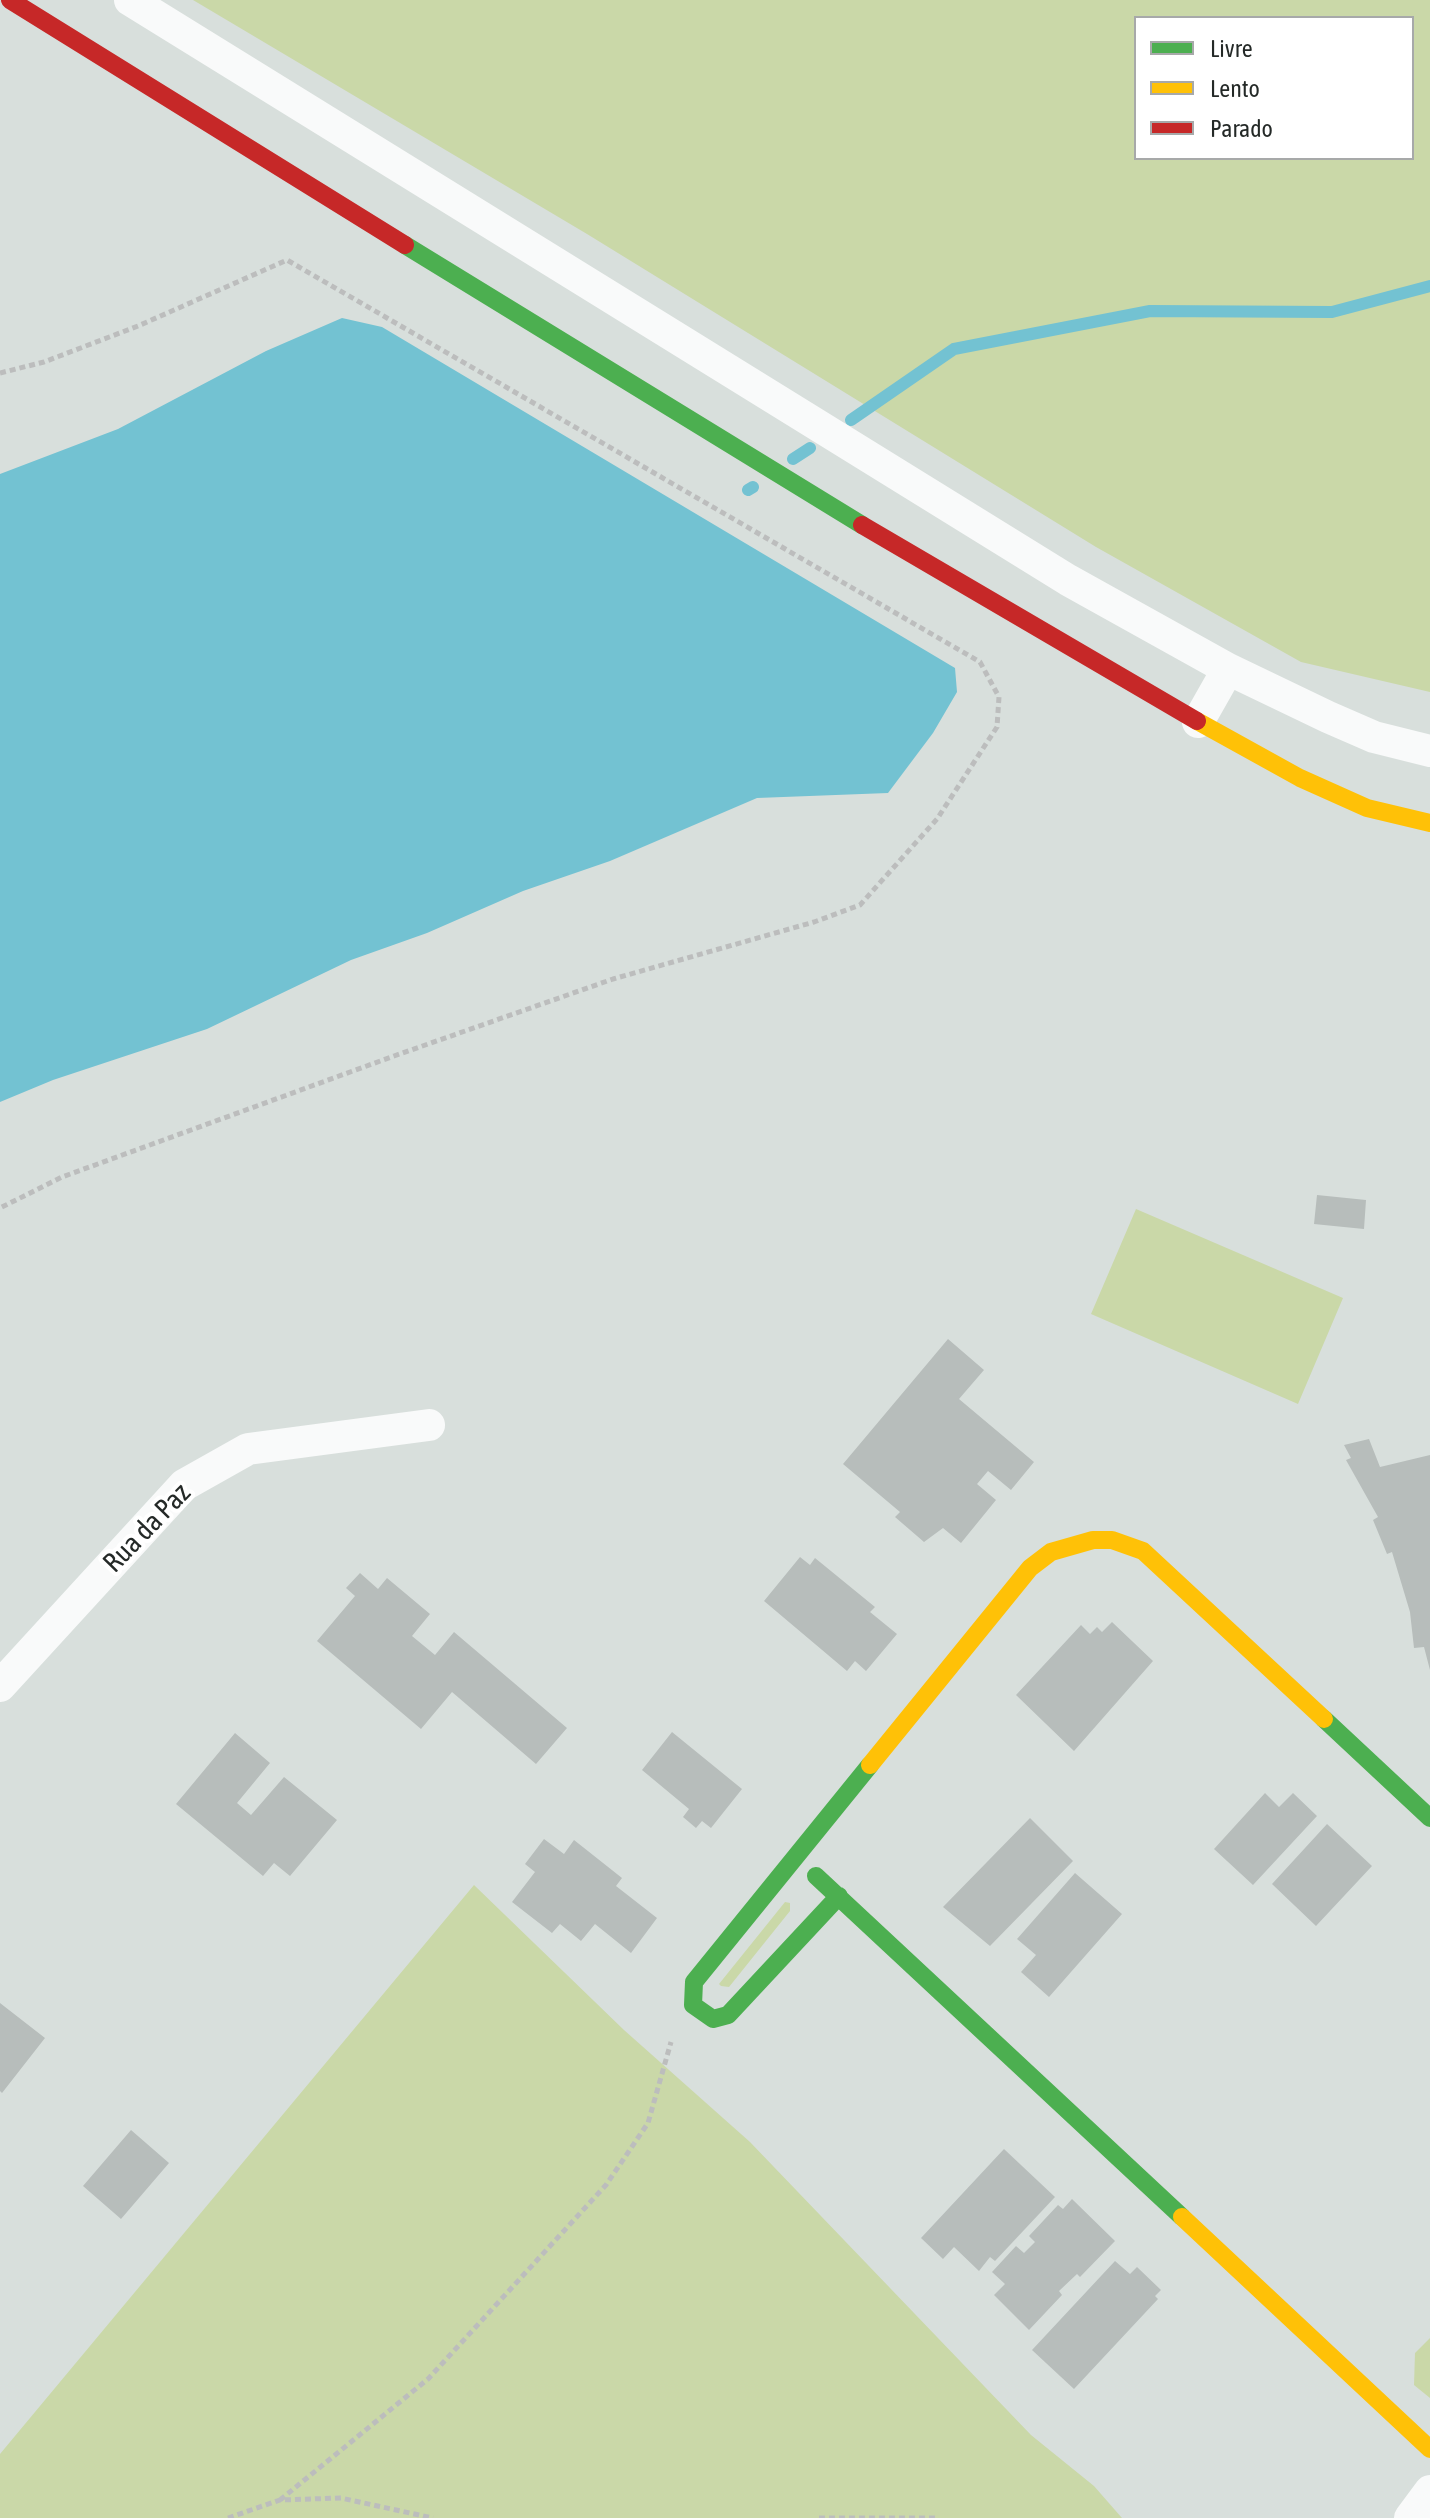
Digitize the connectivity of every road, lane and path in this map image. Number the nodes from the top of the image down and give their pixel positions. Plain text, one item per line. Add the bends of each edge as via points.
1 (10, 0) edge
2 (130, 0) edge
3 (0, 373) edge
4 (1228, 669) junction
5 (1198, 722) junction
6 (1430, 751) edge
7 (1430, 823) edge
8 (0, 1208) edge
9 (429, 1425) dead end
10 (0, 1686) edge
11 (1430, 1818) edge
12 (796, 1859) junction
13 (839, 1896) junction
14 (672, 2041) dead end
15 (1430, 2449) edge
16 (1430, 2491) edge
17 (280, 2500) junction
18 (228, 2518) edge
19 (433, 2518) edge
20 (819, 2518) edge
21 (938, 2518) edge
22 (1410, 2518) edge

1 - 5 street via 780,477
2 - 4 street via 1068,580
3 - 8 path via 138,326 287,260 980,662 999,697 997,727 937,819 860,905 613,979 408,1051 62,1177
4 - 5 street
4 - 6 street via 1374,737
5 - 7 street via 1367,808
9 - 10 street, Rua da Paz via 248,1449 184,1485
11 - 12 street via 1143,1551 1112,1540 1093,1540 1051,1552 1030,1568
12 - 13 street
12 - 13 street via 694,1982 691,1997 705,2016 728,2015
13 - 15 street
14 - 17 path via 648,2123 606,2185 428,2379
16 - 22 street
17 - 18 path
17 - 19 path via 341,2498
20 - 21 path

